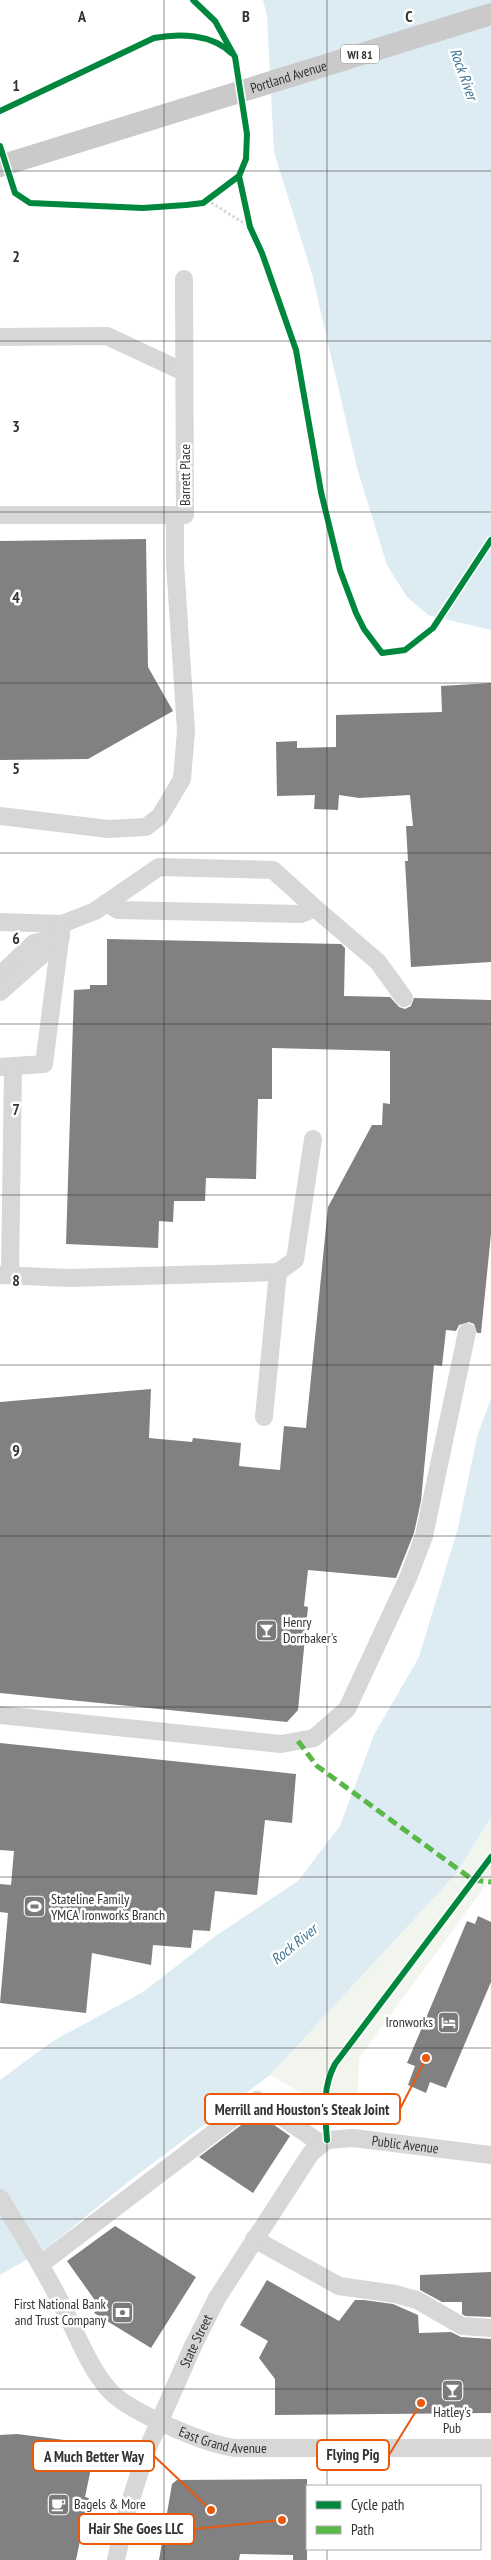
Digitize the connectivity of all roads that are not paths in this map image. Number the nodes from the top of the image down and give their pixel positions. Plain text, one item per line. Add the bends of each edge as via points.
1 (491, 14) edge
2 (0, 166) edge
3 (184, 279) dead end
4 (0, 337) edge
5 (184, 372) junction
6 (0, 515) edge
7 (180, 515) junction
8 (0, 816) edge
9 (106, 903) junction
10 (314, 908) junction
11 (0, 922) edge
12 (57, 934) junction
13 (0, 975) edge
14 (0, 992) edge
15 (404, 998) dead end
16 (7, 1067) edge
17 (313, 1139) dead end
18 (6, 1167) edge
19 (278, 1272) junction
20 (5, 1275) edge
21 (467, 1332) dead end
22 (264, 1417) dead end
23 (0, 1716) edge
24 (320, 2143) junction
25 (491, 2155) edge
26 (0, 2198) edge
27 (254, 2240) junction
28 (41, 2264) junction
29 (491, 2328) edge
30 (160, 2420) junction
31 (491, 2448) edge
32 (116, 2560) edge

1 - 2 main road, Portland Avenue / WI 81
3 - 5 street, Barrett Place
4 - 5 street via 107,336
5 - 7 street, Barrett Place
6 - 7 street, Barrett Place
7 - 8 street via 176,563 186,730 182,779 160,816 146,827 108,829
9 - 10 street via 118,910 301,914
9 - 10 street via 159,867 273,870
9 - 12 street
10 - 15 street via 378,962
11 - 12 street
12 - 13 street via 34,943
12 - 14 street via 42,954
12 - 16 street via 44,1064
16 - 18 street
17 - 19 street via 295,1260
18 - 20 street
19 - 20 street via 70,1278
19 - 22 street
21 - 23 street via 424,1536 347,1709 314,1738 281,1744
24 - 25 street, Public Avenue via 353,2138
24 - 27 street, State Street via 304,2162
24 - 28 street via 257,2100
26 - 28 street, East Grand Avenue
27 - 29 street via 339,2286 417,2300 462,2326
27 - 30 street, State Street via 209,2314
28 - 30 street, East Grand Avenue via 105,2384 118,2398
30 - 31 street, East Grand Avenue via 197,2437 234,2448
30 - 32 street, State Street via 136,2477

